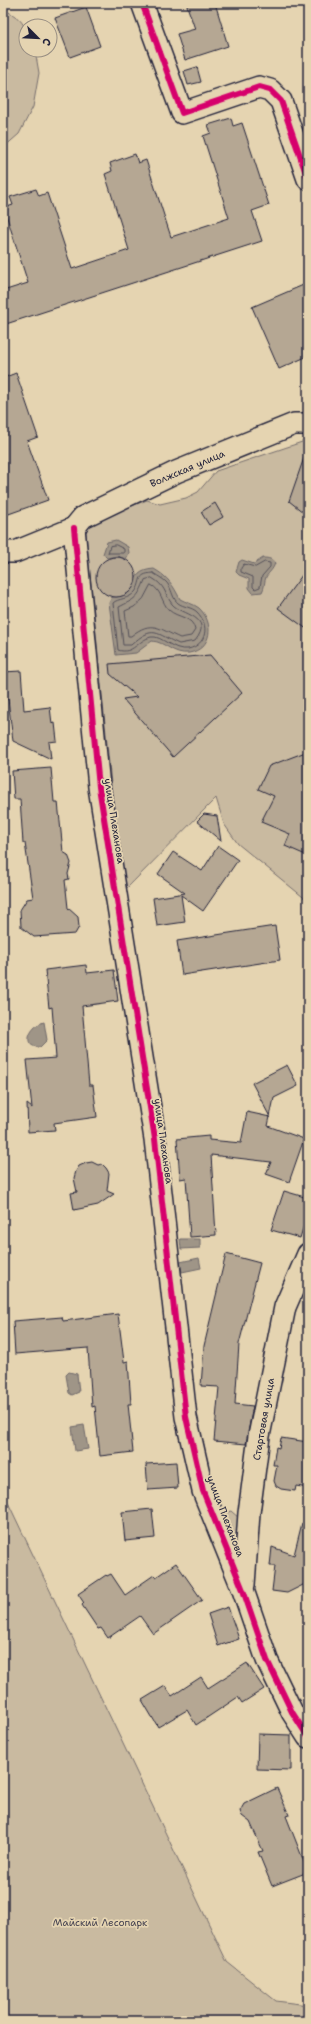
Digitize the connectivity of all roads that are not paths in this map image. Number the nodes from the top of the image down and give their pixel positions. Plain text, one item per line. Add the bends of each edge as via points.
1 (142, 3) edge
2 (308, 179) edge
3 (308, 424) edge
4 (74, 528) junction
5 (3, 552) edge
6 (308, 1254) edge
7 (243, 1590) junction
8 (308, 1737) edge

1 - 2 street via 182,113 259,87 270,90 281,101
3 - 4 street, Волжская улица via 294,424 176,472 83,517
4 - 5 street via 15,552
4 - 7 street, улица Плеханова via 99,787 155,1139 186,1417 203,1491
6 - 7 street, Стартовая улица via 285,1307 259,1436
7 - 8 street, улица Плеханова via 267,1660 292,1712

